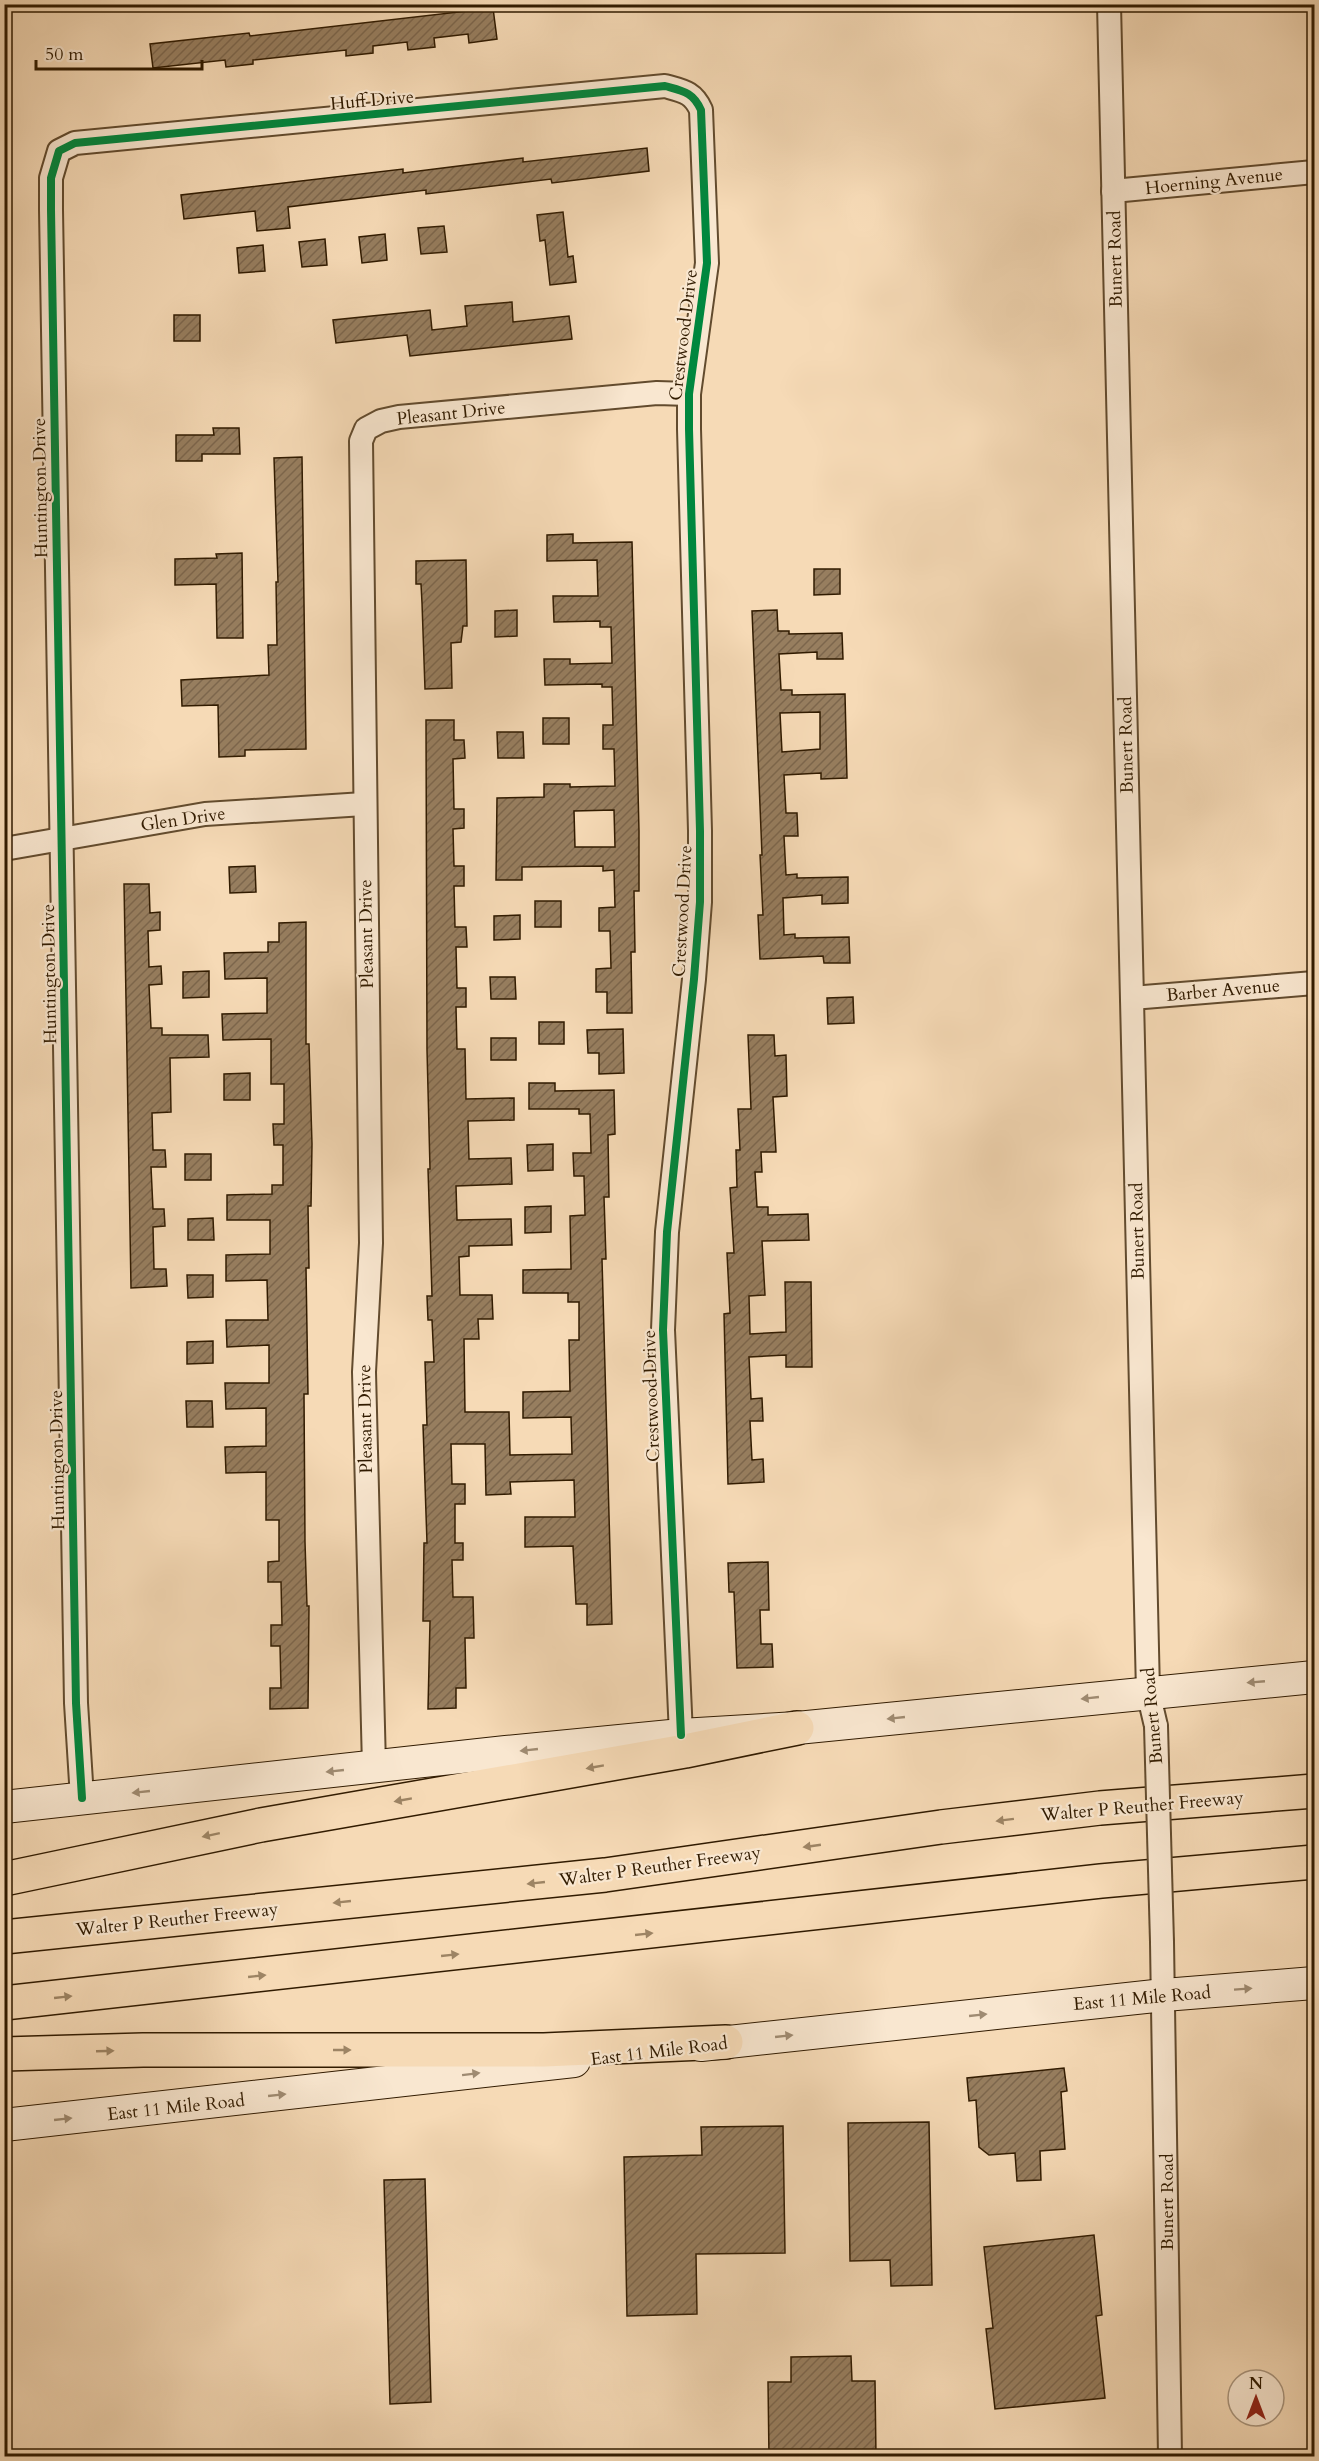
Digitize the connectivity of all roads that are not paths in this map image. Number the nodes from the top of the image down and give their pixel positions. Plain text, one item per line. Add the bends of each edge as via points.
1 (1109, 4) edge
2 (689, 92) joint
3 (59, 151) joint
4 (1314, 172) edge
5 (1113, 191) junction
6 (689, 394) junction
7 (364, 804) junction
8 (61, 838) junction
9 (4, 849) edge
10 (1314, 983) edge
11 (1132, 998) junction
12 (1314, 1677) edge
13 (1148, 1692) junction
14 (796, 1728) junction
15 (681, 1735) junction
16 (374, 1766) junction
17 (1314, 1791) edge
18 (82, 1798) junction
19 (4, 1807) edge
20 (1314, 1862) edge
21 (4, 1879) edge
22 (4, 1937) edge
23 (1314, 1983) edge
24 (1164, 1995) junction
25 (4, 2003) edge
26 (726, 2042) junction
27 (4, 2054) edge
28 (4, 2125) edge
29 (1170, 2457) edge

1 - 5 street, Bunert Road
2 - 3 street, Huff Drive via 665,86 100,140 75,143
2 - 6 street, Crestwood Drive via 697,100 704,129 708,263
3 - 8 street, Huntington Drive via 53,164 51,189
4 - 5 street, Hoerning Avenue
5 - 11 street, Bunert Road
6 - 7 street, Pleasant Drive via 657,393 399,417 366,429 359,451
6 - 15 street, Crestwood Drive via 700,902 667,1232 663,1330
7 - 8 street, Glen Drive via 205,814
7 - 16 street, Pleasant Drive via 371,1243 364,1372
8 - 9 street, Glen Drive
8 - 18 street, Huntington Drive via 76,1703
10 - 11 street, Barber Avenue
11 - 13 street, Bunert Road
12 -> 13 main road
13 -> 14 main road
13 - 24 street, Bunert Road, bridge via 1156,1726
14 - 15 main road
14 -> 21 highway via 685,1751 261,1824
15 -> 16 main road
16 -> 18 main road
17 -> 22 highway, Walter P Reuther Freeway via 1101,1808 605,1875
18 - 19 main road
25 -> 20 highway via 1101,1881
24 -> 23 main road, East 11 Mile Road
26 -> 24 main road, East 11 Mile Road
24 - 29 street, Bunert Road
27 -> 26 highway via 544,2050
28 -> 26 main road, East 11 Mile Road

